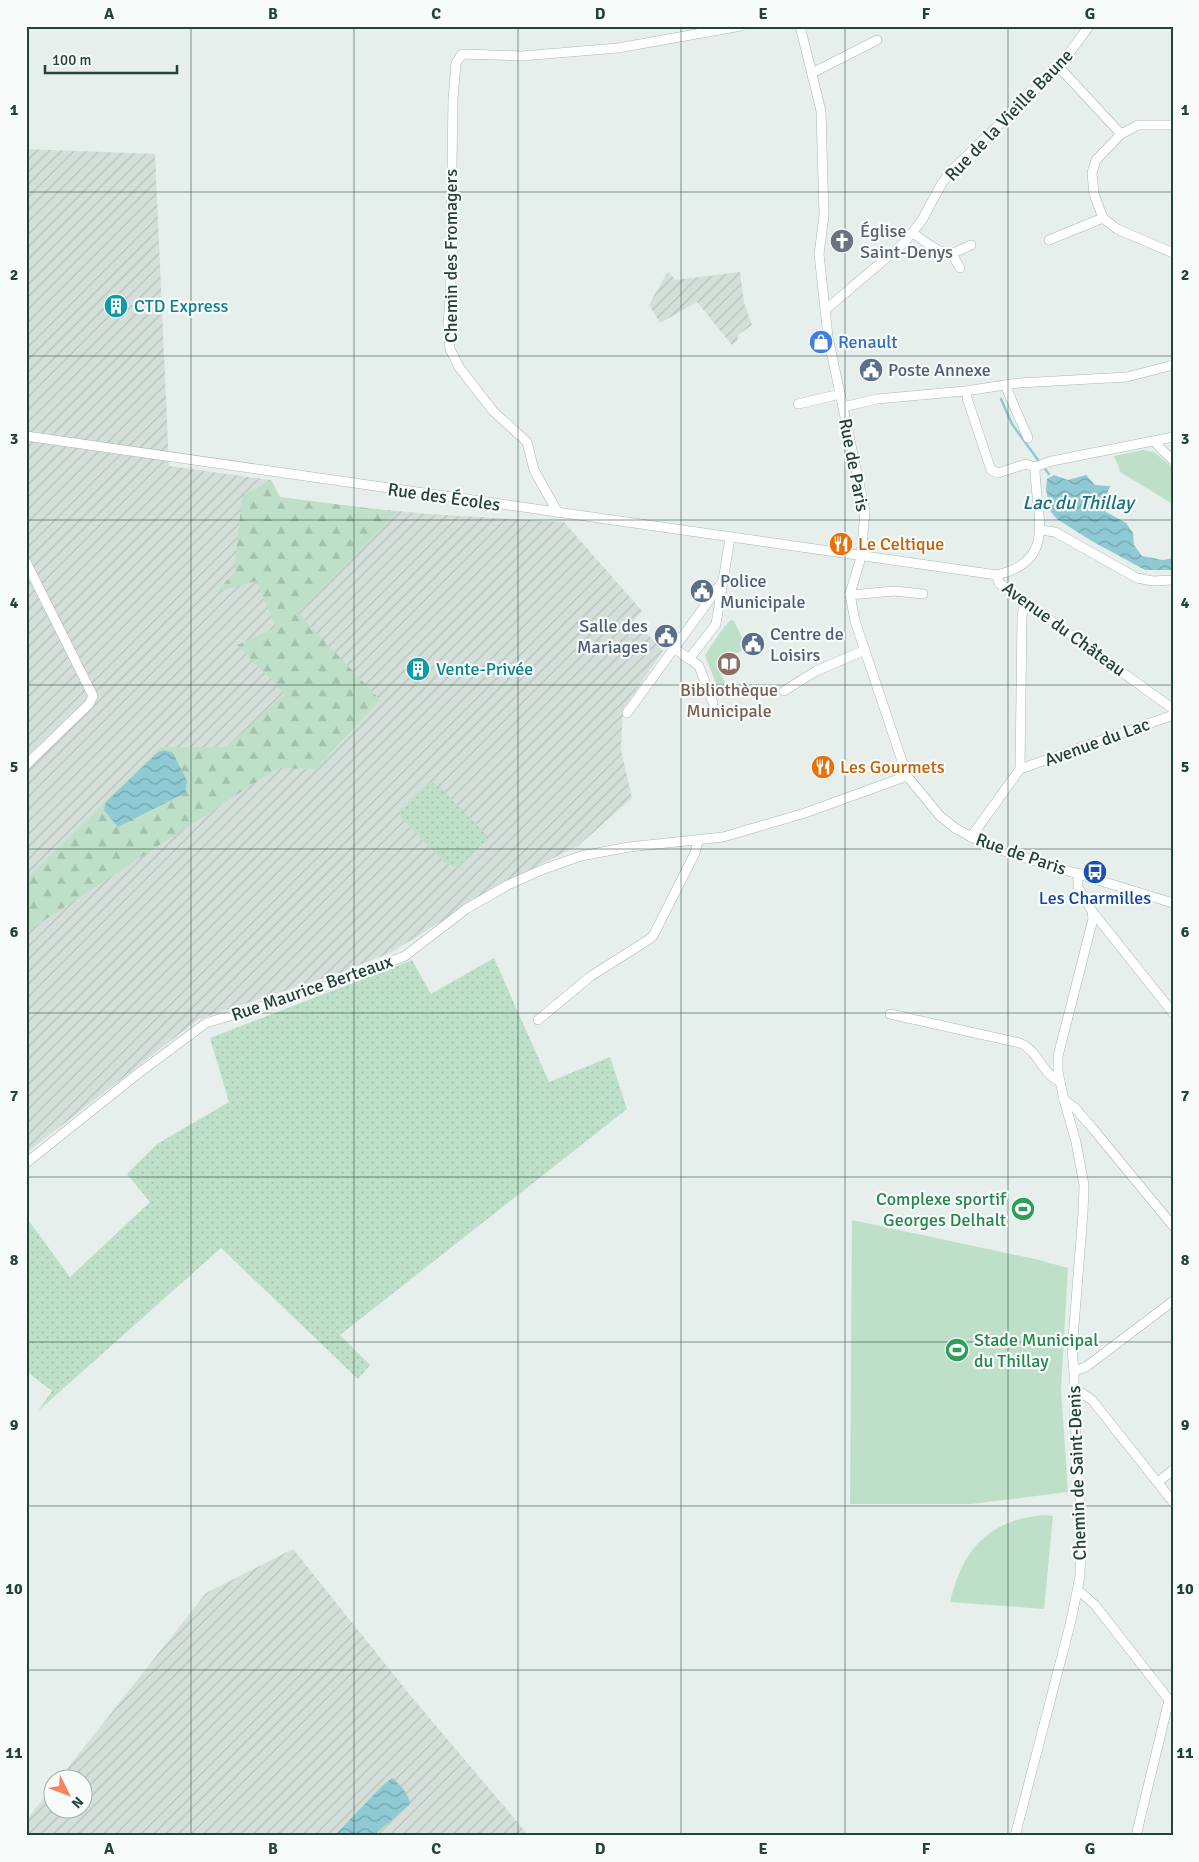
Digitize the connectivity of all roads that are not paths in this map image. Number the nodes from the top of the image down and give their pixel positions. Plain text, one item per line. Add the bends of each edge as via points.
1 (741, 26) edge
2 (800, 26) edge
3 (1089, 26) edge
4 (876, 40) dead end
5 (1059, 68) junction
6 (812, 73) junction
7 (1173, 125) edge
8 (1121, 134) junction
9 (1103, 218) junction
10 (913, 233) junction
11 (1049, 240) dead end
12 (971, 244) dead end
13 (1173, 253) edge
14 (952, 254) junction
15 (960, 268) dead end
16 (825, 310) junction
17 (1173, 365) edge
18 (1005, 385) junction
19 (840, 394) junction
20 (968, 398) dead end
21 (798, 404) dead end
22 (843, 407) junction
23 (26, 436) edge
24 (1173, 437) edge
25 (1028, 438) dead end
26 (1155, 441) junction
27 (1173, 460) edge
28 (1034, 467) junction
29 (558, 513) junction
30 (1040, 530) junction
31 (730, 538) junction
32 (861, 557) junction
33 (26, 562) edge
34 (997, 575) junction
35 (1173, 580) edge
36 (723, 581) junction
37 (923, 594) dead end
38 (850, 595) junction
39 (1025, 601) junction
40 (674, 648) junction
41 (865, 650) junction
42 (690, 658) junction
43 (784, 691) dead end
44 (713, 703) dead end
45 (1173, 709) edge
46 (627, 713) dead end
47 (1173, 715) edge
48 (26, 765) edge
49 (1020, 769) junction
50 (907, 776) junction
51 (971, 837) junction
52 (698, 840) junction
53 (1078, 873) junction
54 (1173, 903) edge
55 (1092, 911) junction
56 (1173, 1013) edge
57 (890, 1014) dead end
58 (538, 1020) dead end
59 (1060, 1081) junction
60 (1064, 1100) junction
61 (26, 1163) edge
62 (1173, 1226) edge
63 (1173, 1301) edge
64 (1074, 1371) junction
65 (1074, 1388) junction
66 (1173, 1470) edge
67 (1158, 1482) junction
68 (1173, 1502) edge
69 (1078, 1590) junction
70 (1171, 1702) edge
71 (1015, 1836) edge
72 (1136, 1836) edge

1 - 29 street, Chemin des Fromagers via 618,48 522,56 462,54 456,63 450,349 493,411 526,442 534,470
2 - 6 street, Rue de Paris
3 - 5 street, Rue de la Vieille Baune
4 - 6 street
5 - 8 street
5 - 10 street, Rue de la Vieille Baune via 953,169
6 - 16 street, Rue de Paris via 821,111 824,216 819,254
7 - 8 street via 1138,125
8 - 9 street via 1096,160 1092,173 1094,194
9 - 11 street
9 - 13 street via 1117,229
10 - 14 street via 933,247
10 - 16 street, Rue de la Vieille Baune
12 - 14 street
14 - 15 street
16 - 19 street, Rue de Paris
17 - 18 street via 1127,377
18 - 22 street via 877,399
18 - 25 street
19 - 21 street
19 - 22 street, Rue de Paris
20 - 28 street via 991,470 998,473 1026,464
22 - 32 street, Rue de Paris via 865,512
23 - 29 street, Rue des Écoles
24 - 26 street
26 - 27 street
26 - 28 street
28 - 30 street
29 - 31 street, Rue des Écoles
30 - 34 street via 1035,552 1026,562 1013,571
30 - 35 street via 1054,532 1137,578
31 - 32 street, Rue des Écoles
31 - 36 street
32 - 34 street, Avenue du Château
32 - 38 street, Rue de Paris
33 - 48 street via 93,696 89,704
34 - 39 street, Avenue du Château via 999,583
36 - 40 street
36 - 42 street via 716,624
37 - 38 street via 894,591
38 - 41 street, Rue de Paris
39 - 45 street, Avenue du Château
39 - 49 street via 1022,616
40 - 42 street
40 - 46 street
41 - 43 street via 816,671
41 - 50 street, Rue de Paris
42 - 44 street via 699,666
47 - 49 street, Avenue du Lac
49 - 51 street
50 - 51 street, Rue de Paris via 940,816
50 - 52 street, Rue Maurice Berteaux via 805,813 723,837
51 - 53 street, Rue de Paris
52 - 58 street via 695,853 653,936 591,976
52 - 61 street, Rue Maurice Berteaux via 662,842 581,856 544,869 466,909 405,956 316,990 206,1023
53 - 54 street, Rue de Paris
53 - 55 street via 1078,886
55 - 56 street
55 - 59 street, Chemin de Saint-Denis via 1092,926 1060,1044
57 - 59 street via 1020,1043 1037,1057 1051,1078
59 - 60 street, Chemin de Saint-Denis
60 - 62 street via 1075,1108
60 - 64 street, Chemin de Saint-Denis via 1084,1185 1072,1351
63 - 64 street via 1086,1367
64 - 65 street, Chemin de Saint-Denis
65 - 67 street via 1092,1400
65 - 69 street, Chemin de Saint-Denis via 1081,1543
66 - 67 street
67 - 68 street
69 - 70 street via 1095,1605
69 - 71 street, Chemin de Saint-Denis
70 - 72 street

